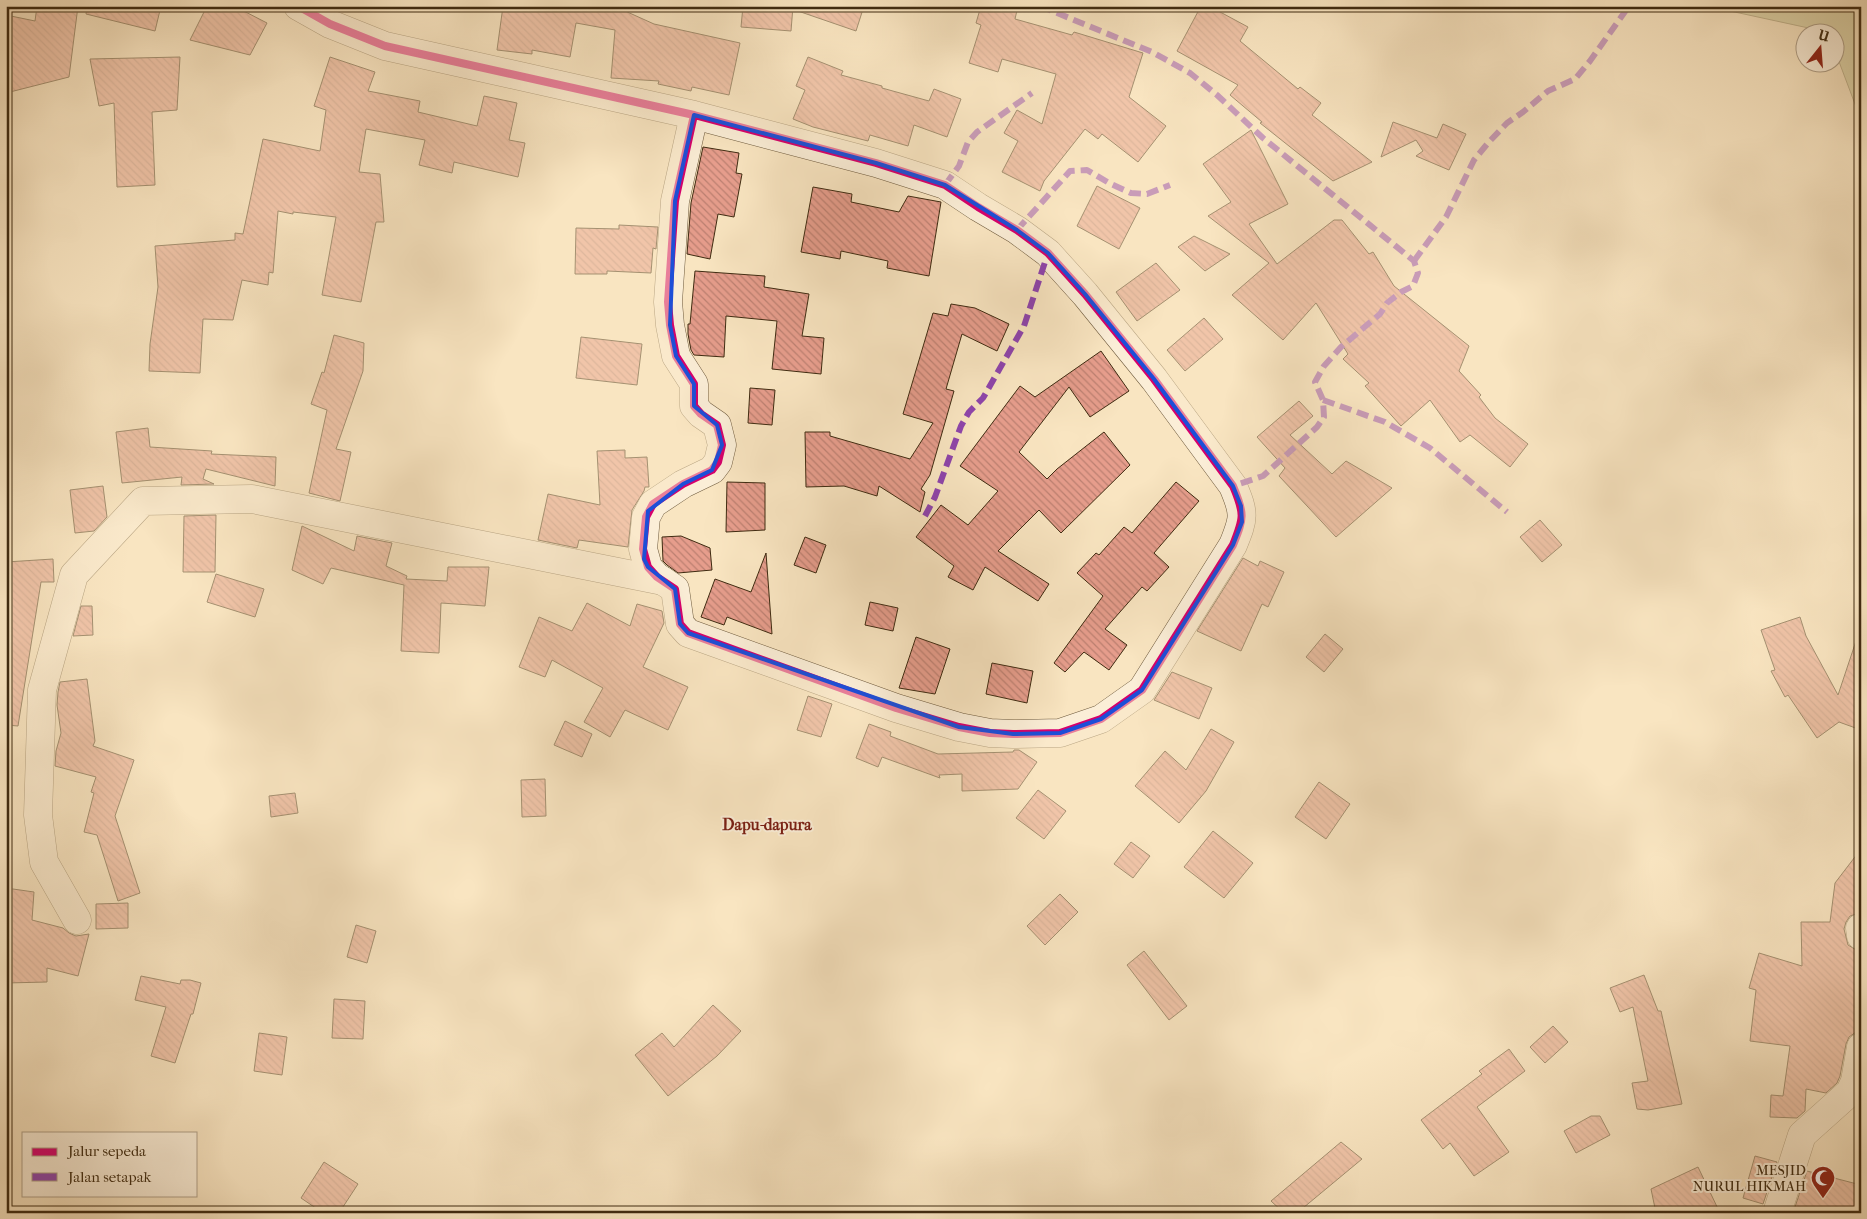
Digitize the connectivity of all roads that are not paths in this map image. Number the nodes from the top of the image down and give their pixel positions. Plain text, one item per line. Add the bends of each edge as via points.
1 (298, 6) edge
2 (694, 115) junction
3 (663, 581) junction
4 (77, 920) dead end
5 (1861, 1047) edge
6 (1777, 1213) edge

1 - 2 street via 330,24 385,46
2 - 3 street via 675,201 668,302 676,356 694,384 694,406 717,425 722,445 718,462 712,470 683,484 648,511 644,559
2 - 3 street via 876,163 945,185 1032,241 1048,253 1085,294 1154,379 1233,486 1242,506 1242,522 1233,545 1142,690 1101,719 1060,733 990,733 959,727 896,708 688,633 680,624 675,589
3 - 4 street via 252,499 143,501 74,575 42,690 38,815 44,862
5 - 6 street via 1850,1092 1802,1135

